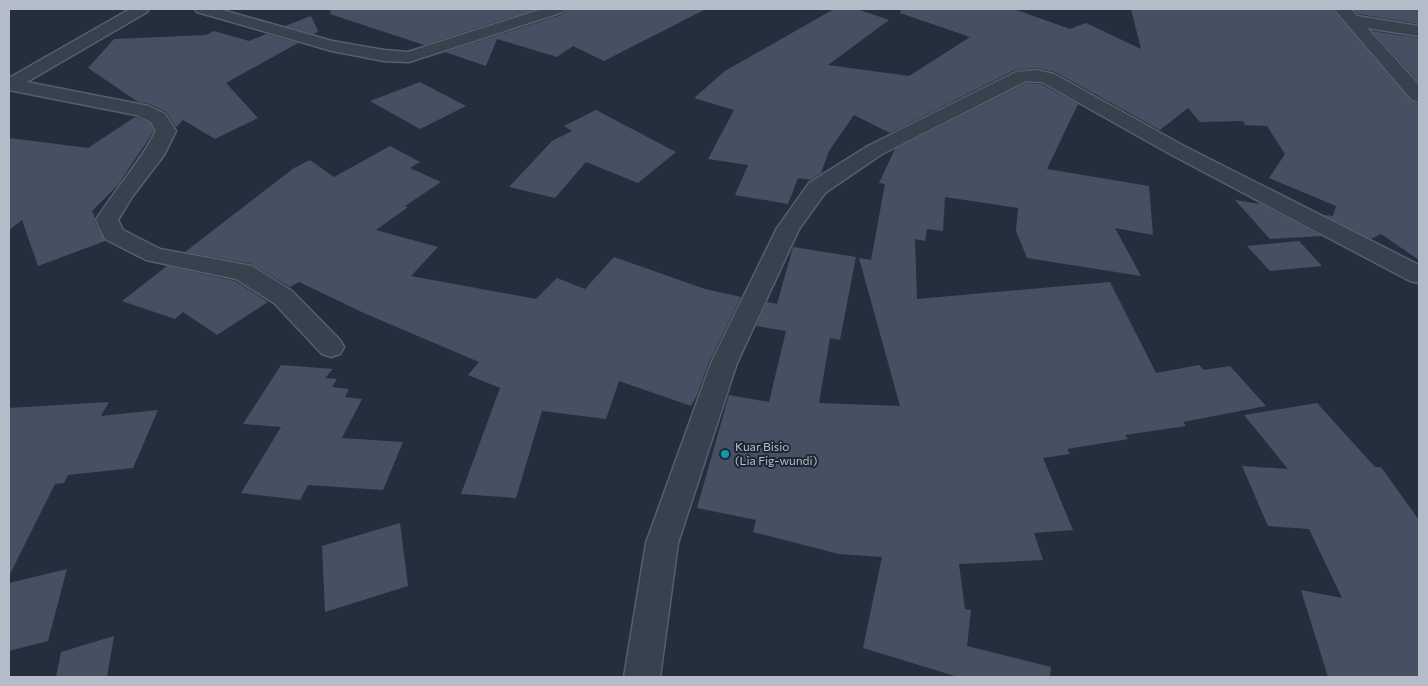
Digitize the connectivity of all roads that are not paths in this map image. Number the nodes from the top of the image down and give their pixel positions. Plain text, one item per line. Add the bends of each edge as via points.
1 (141, 9) edge
2 (203, 9) edge
3 (557, 9) edge
4 (1346, 14) edge
5 (1419, 31) edge
6 (9, 84) edge
7 (1419, 96) edge
8 (1419, 274) edge
9 (331, 347) dead end
10 (642, 677) edge

1 - 6 street
2 - 3 street via 313,41 392,56 408,56
4 - 5 street
4 - 7 street
6 - 9 street via 142,110 158,118 166,131 154,156 122,194 107,220 113,234 154,255 243,272 283,297
8 - 10 street via 1177,150 1048,78 1036,75 1022,76 875,150 817,188 788,228 724,363 662,543

